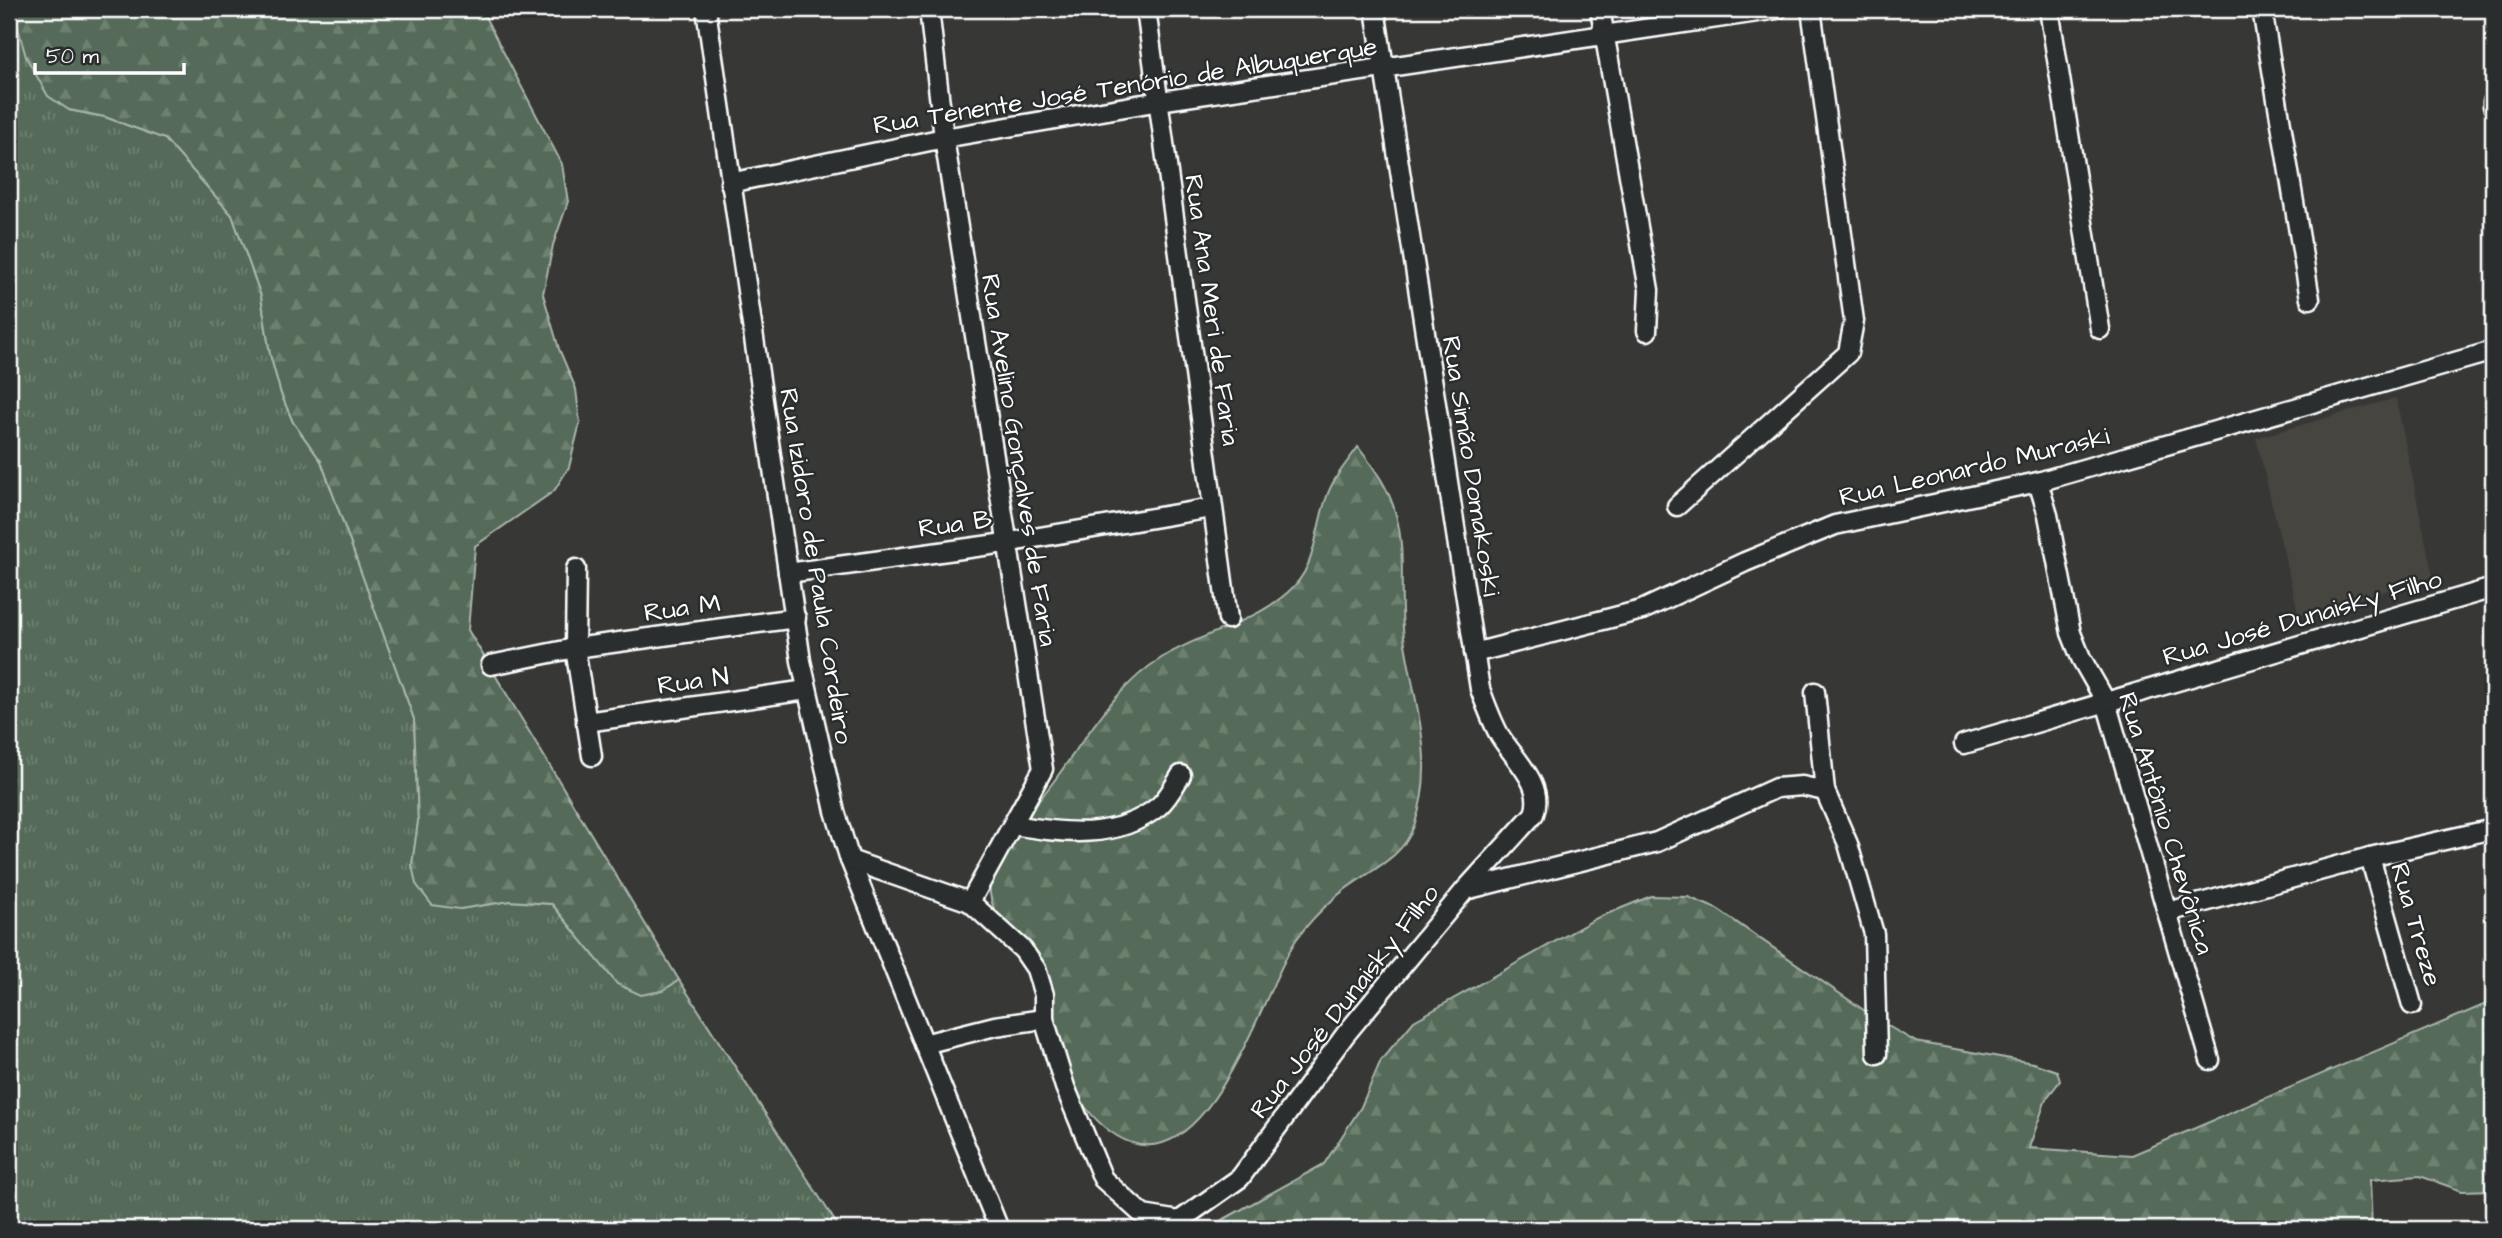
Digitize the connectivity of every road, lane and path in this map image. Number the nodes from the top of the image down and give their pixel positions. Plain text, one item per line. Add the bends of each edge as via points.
1 (706, 9) edge
2 (929, 9) edge
3 (1146, 9) edge
4 (1375, 9) edge
5 (1600, 9) edge
6 (1778, 9) edge
7 (1811, 9) edge
8 (2049, 9) edge
9 (2262, 9) edge
10 (1604, 35) junction
11 (1384, 69) junction
12 (1160, 101) junction
13 (944, 138) junction
14 (730, 183) junction
15 (2310, 299) dead end
16 (2099, 329) dead end
17 (1647, 331) dead end
18 (2493, 351) edge
19 (2038, 482) junction
20 (1677, 506) dead end
21 (1212, 508) junction
22 (1005, 543) junction
23 (576, 569) dead end
24 (788, 573) junction
25 (2493, 588) edge
26 (796, 618) junction
27 (1228, 619) dead end
28 (575, 648) junction
29 (1474, 653) junction
30 (491, 665) dead end
31 (807, 690) junction
32 (1815, 692) dead end
33 (2106, 702) junction
34 (586, 722) junction
35 (1964, 744) dead end
36 (592, 756) dead end
37 (1181, 775) dead end
38 (1825, 791) junction
39 (1013, 825) junction
40 (2493, 829) edge
41 (2370, 857) junction
42 (850, 860) junction
43 (1465, 890) junction
44 (970, 902) junction
45 (2168, 912) junction
46 (2412, 1005) dead end
47 (1044, 1019) junction
48 (924, 1044) junction
49 (1878, 1054) dead end
50 (2210, 1060) dead end
51 (999, 1229) edge

1 - 14 street, Rua Izidoro de Paula Cordeiro
2 - 13 street, Rua Avelino Gonçalves de Faria
3 - 12 street, Rua Ana Meri de Faria
4 - 11 street, Rua Simão Domakoski
5 - 10 street
6 - 10 street, Rua Tenente José Tenório de Albuquerque
7 - 20 street via 1854,321 1848,353
8 - 16 street
9 - 15 street
10 - 11 street, Rua Tenente José Tenório de Albuquerque
10 - 17 street via 1649,290
11 - 12 street, Rua Tenente José Tenório de Albuquerque
11 - 29 street, Rua Simão Domakoski
12 - 13 street, Rua Tenente José Tenório de Albuquerque
12 - 21 street, Rua Ana Meri de Faria
13 - 14 street, Rua Tenente José Tenório de Albuquerque
13 - 22 street, Rua Avelino Gonçalves de Faria
14 - 24 street, Rua Izidoro de Paula Cordeiro
18 - 19 street, Rua Leonardo Muraski
19 - 29 street, Rua Leonardo Muraski via 1835,525 1642,610
19 - 33 street, Rua Antônio Chevônica via 2071,633
21 - 22 street, Rua B
21 - 27 street, Rua Ana Meri de Faria
22 - 24 street, Rua B
22 - 39 street, Rua Avelino Gonçalves de Faria via 1043,769
23 - 28 street
24 - 26 street, Rua Izidoro de Paula Cordeiro
25 - 33 street, Rua José Dunaisky Filho
26 - 28 street, Rua M
26 - 31 street, Rua Izidoro de Paula Cordeiro
28 - 30 street, Rua M
28 - 34 street
29 - 43 street, Rua Simão Domakoski via 1479,689 1499,734 1532,782 1539,801 1534,814
31 - 34 street, Rua N
31 - 42 street, Rua Izidoro de Paula Cordeiro
32 - 38 street
33 - 35 street, Rua José Dunaisky Filho
33 - 45 street, Rua Antônio Chevônica
34 - 36 street
37 - 39 street via 1161,805 1138,820 1105,831 1064,833
38 - 43 street, Rua José Dunaisky Filho via 1802,786 1776,788 1657,842
38 - 49 street via 1848,844 1874,934
39 - 44 street, Rua Avelino Gonçalves de Faria
40 - 41 street
41 - 45 street
41 - 46 street, Rua Treze
42 - 44 street
42 - 48 street, Rua Izidoro de Paula Cordeiro
43 - 47 street, Rua José Dunaisky Filho via 1345,1035 1240,1178 1179,1221 1143,1215 1103,1179 1065,1087
44 - 47 street, Rua José Dunaisky Filho via 1023,950 1036,969 1044,995
45 - 50 street, Rua Antônio Chevônica
47 - 48 street
48 - 51 street, Rua Izidoro de Paula Cordeiro

